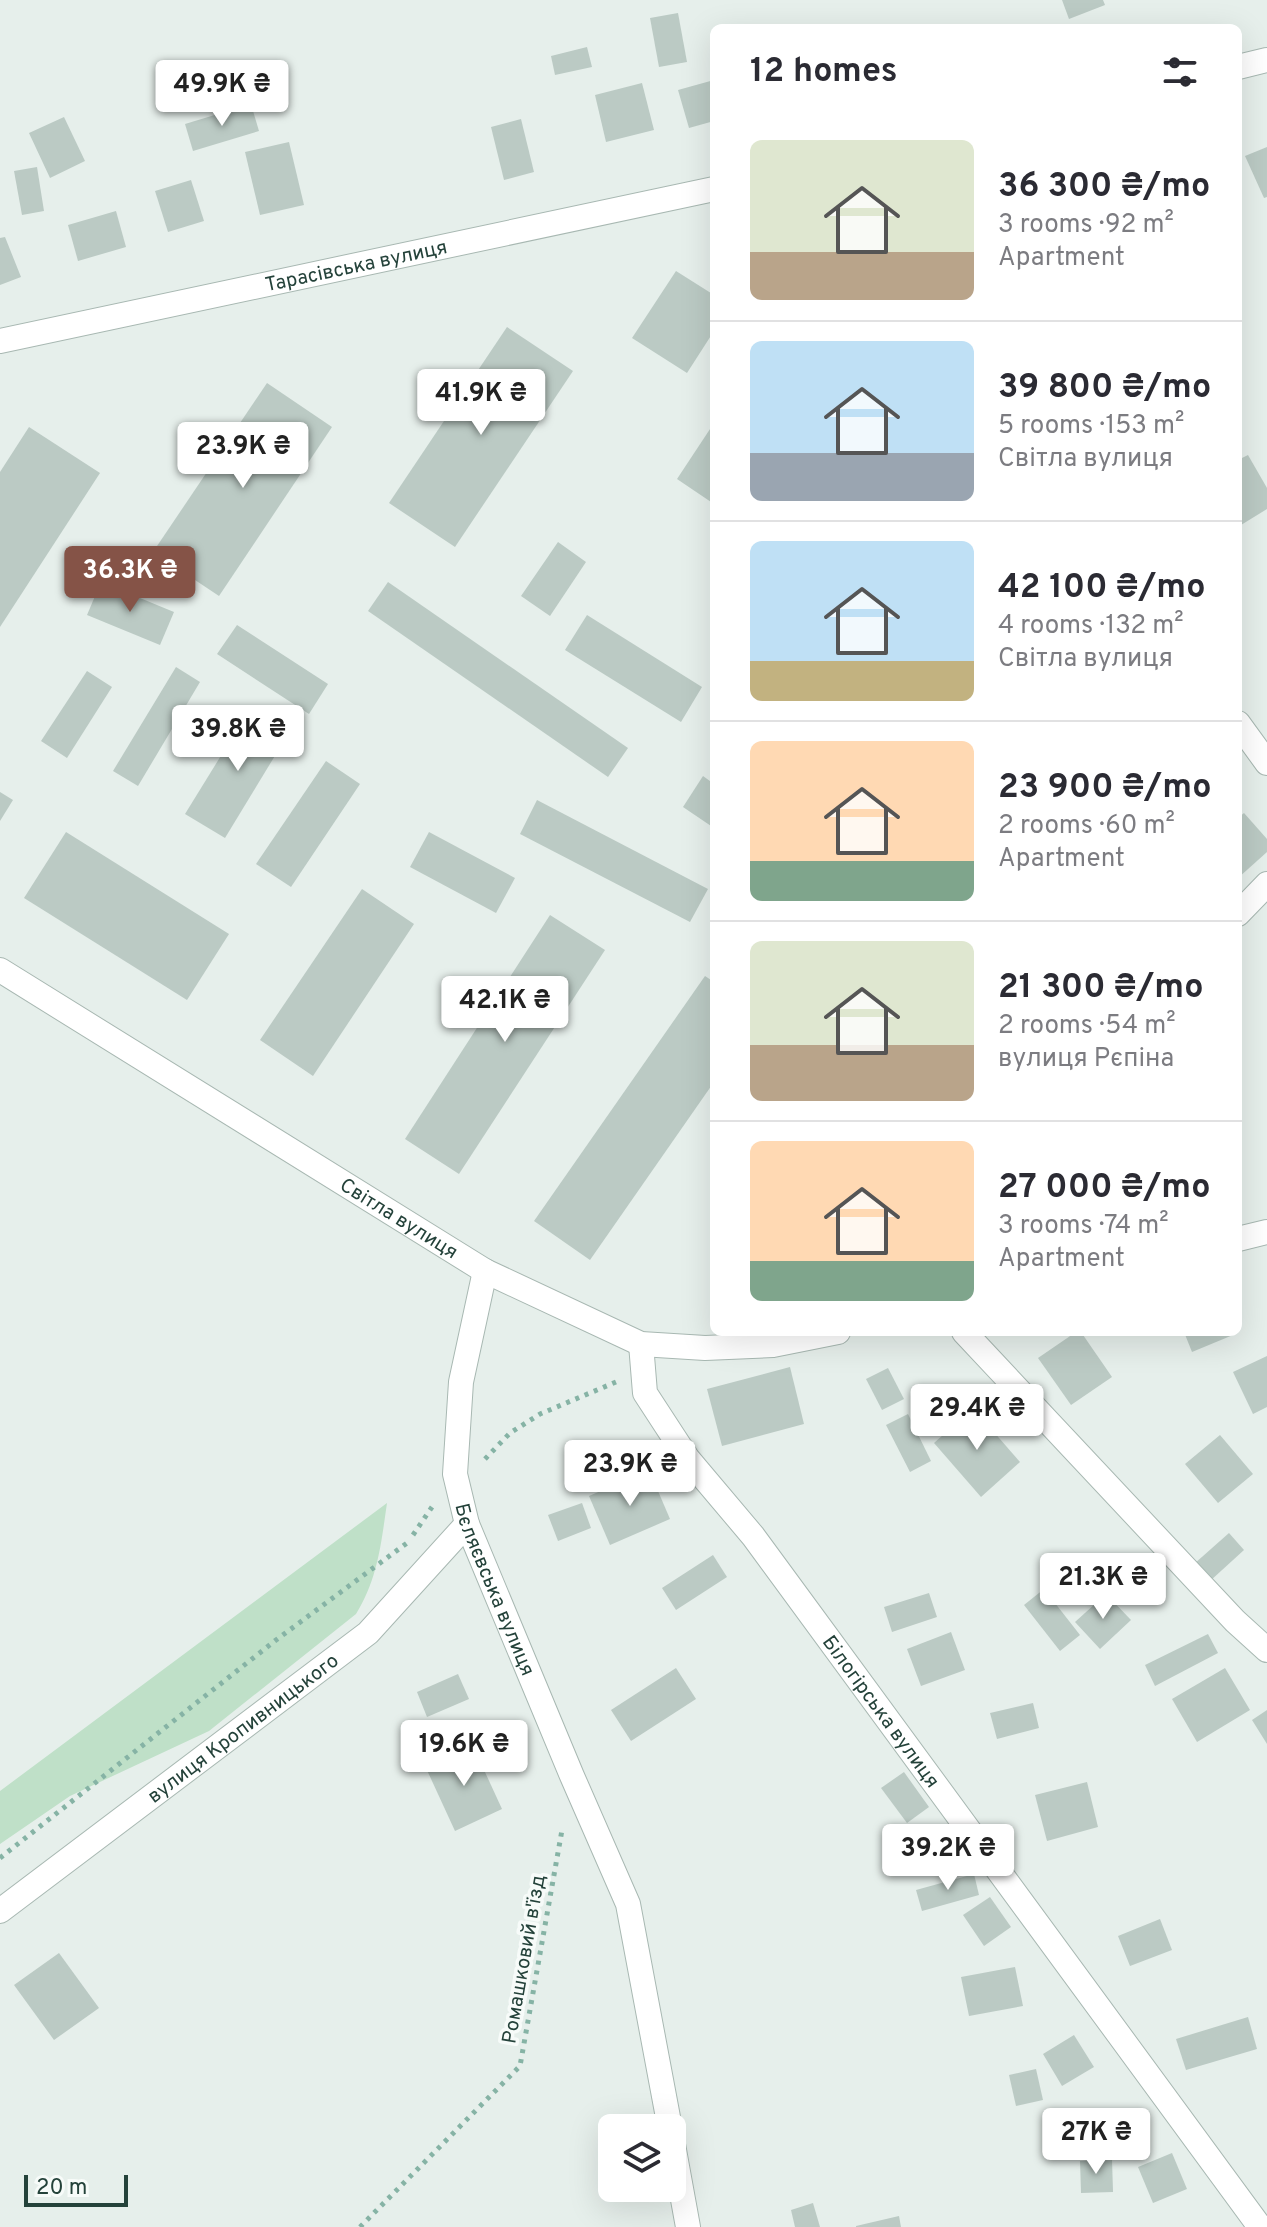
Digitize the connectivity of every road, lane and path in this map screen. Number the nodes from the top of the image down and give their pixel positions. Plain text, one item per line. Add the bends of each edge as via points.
1 (1267, 60) edge
2 (1242, 66) edge
3 (710, 190) edge
4 (0, 341) edge
5 (1242, 729) edge
6 (1267, 763) edge
7 (1267, 884) edge
8 (1242, 910) edge
9 (0, 970) edge
10 (1267, 1232) edge
11 (1242, 1238) edge
12 (485, 1271) junction
13 (723, 1336) edge
14 (818, 1336) edge
15 (968, 1336) edge
16 (641, 1344) junction
17 (705, 1348) junction
18 (643, 1372) junction
19 (458, 1485) junction
20 (467, 1524) junction
21 (1267, 1650) edge
22 (572, 1776) junction
23 (0, 1858) edge
24 (0, 1911) edge
25 (667, 2114) edge
26 (683, 2202) edge
27 (360, 2227) edge
28 (688, 2227) edge
29 (1260, 2227) edge

1 - 2 street
3 - 4 street, Тарасівська вулиця
5 - 6 street
7 - 8 street
9 - 12 street, Світла вулиця
10 - 11 street
12 - 16 street, Світла вулиця
12 - 19 street, Бєляєвська вулиця via 461,1382
13 - 17 street
14 - 17 street, Світла вулиця via 773,1345
15 - 21 street
16 - 17 street, Світла вулиця
16 - 18 street, Білогірська вулиця
18 - 19 path via 540,1414 510,1433
18 - 29 street, Білогірська вулиця via 645,1393 688,1459 753,1536
19 - 20 street, Бєляєвська вулиця
19 - 23 path via 408,1542
20 - 22 street, Бєляєвська вулиця
20 - 24 street, вулиця Кропивницького via 368,1633
22 - 25 street, Бєляєвська вулиця via 628,1904
22 - 27 path, Ромашковий в'їзд via 520,2066
26 - 28 street

